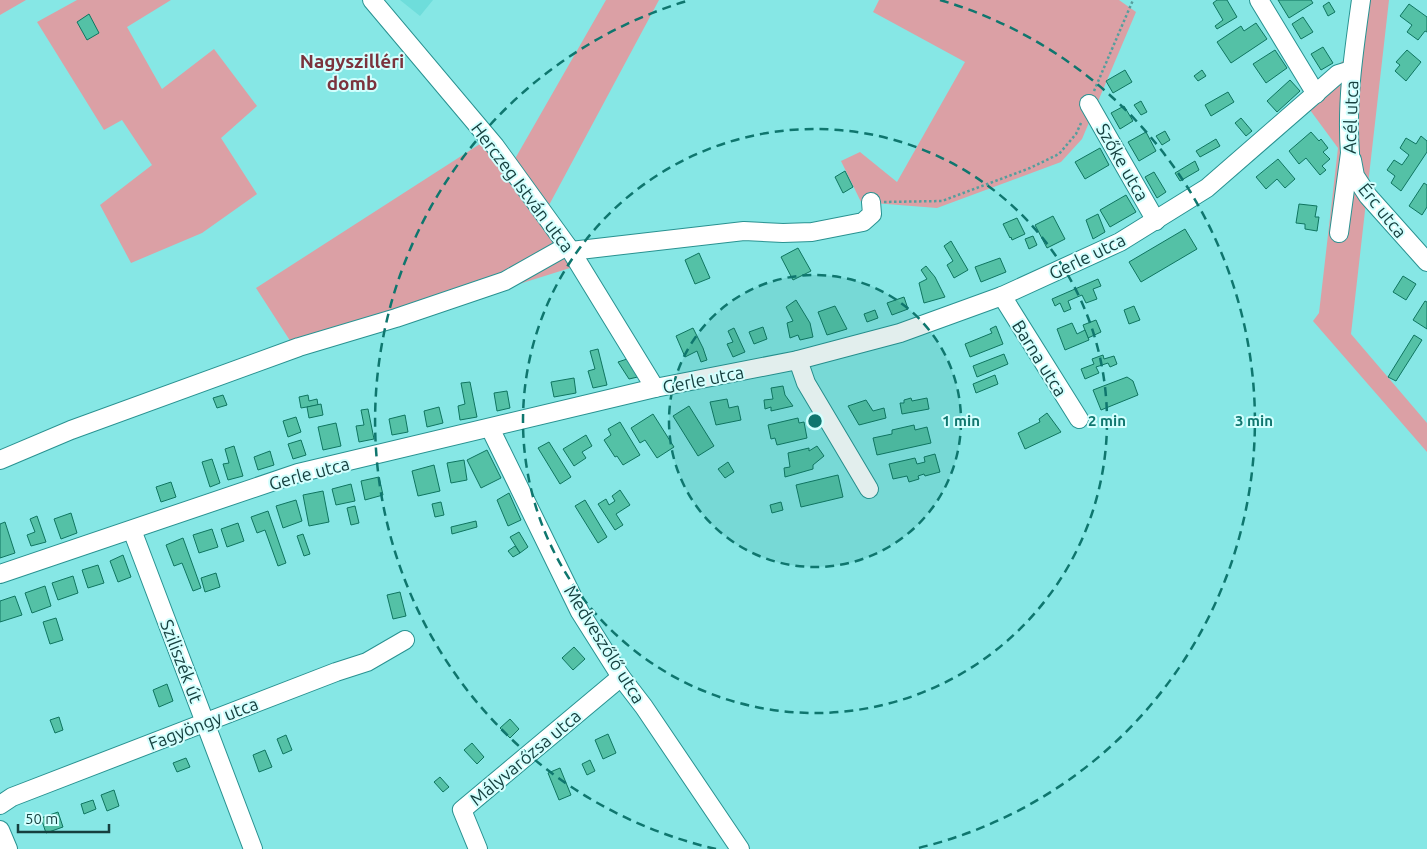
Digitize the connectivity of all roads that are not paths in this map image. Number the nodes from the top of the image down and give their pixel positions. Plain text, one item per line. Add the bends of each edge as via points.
1 (372, 0) edge
2 (1259, 0) edge
3 (1360, 0) edge
4 (1351, 70) junction
5 (1316, 94) junction
6 (1089, 104) road end
7 (1350, 153) junction
8 (871, 202) road end
9 (1156, 220) junction
10 (1339, 234) dead end
11 (569, 249) junction
12 (1427, 262) edge
13 (1002, 296) junction
14 (798, 360) junction
15 (655, 388) junction
16 (1079, 419) dead end
17 (490, 428) junction
18 (0, 460) edge
19 (869, 489) dead end
20 (132, 530) junction
21 (0, 574) edge
22 (405, 640) dead end
23 (621, 677) junction
24 (205, 721) junction
25 (0, 805) edge
26 (0, 830) edge
27 (8, 849) edge
28 (253, 849) edge
29 (478, 849) edge
30 (740, 849) edge

1 - 11 street, Herczeg István utca via 495,146
2 - 5 street
3 - 4 street, Acél utca
4 - 5 street, Gerle utca via 1338,74
4 - 7 street, Acél utca
5 - 9 street, Gerle utca via 1207,188
6 - 9 street, Szőke utca
7 - 10 street, Acél utca
7 - 12 street, Érc utca via 1362,188
8 - 11 street via 872,214 863,222 827,230 744,231
9 - 13 street, Gerle utca via 1120,242
11 - 15 street, Herczeg István utca
11 - 18 street via 505,281 290,350 71,430
13 - 14 street, Gerle utca via 900,333
13 - 16 street, Barna utca
14 - 15 street, Gerle utca
14 - 19 street via 806,383
15 - 17 street, Gerle utca
17 - 20 street, Gerle utca via 298,473
17 - 23 street, Medveszőlő utca via 580,612
20 - 21 street, Gerle utca
20 - 24 street, Sziliszék út
22 - 24 street, Fagyöngy utca via 368,662
23 - 29 street, Mályvarózsa utca via 462,810
23 - 30 street, Medveszőlő utca
24 - 25 street, Fagyöngy utca via 12,797
24 - 28 street, Sziliszék út
26 - 27 street

